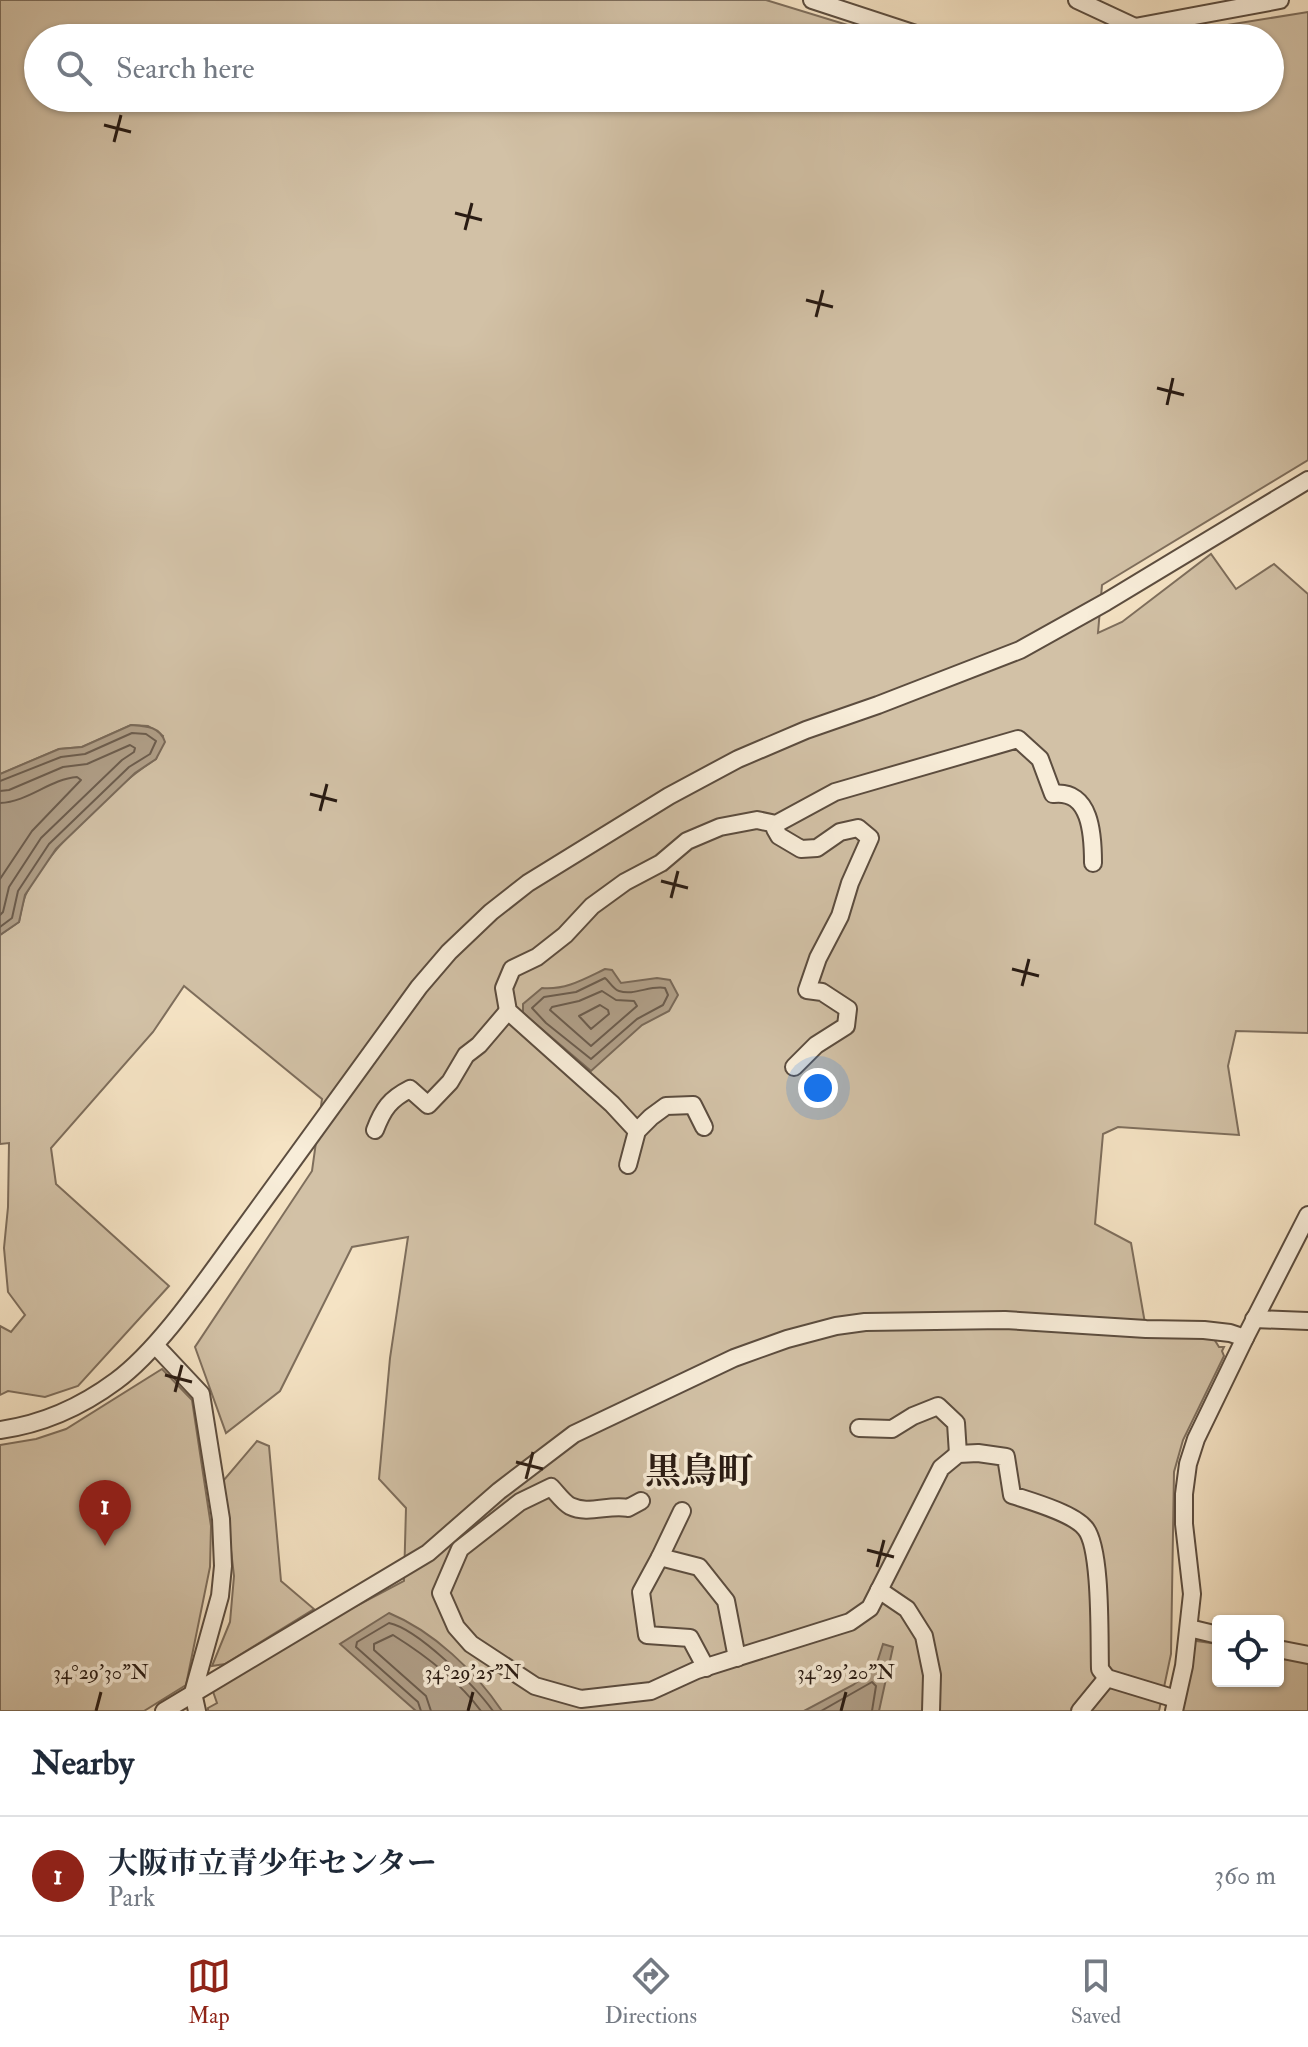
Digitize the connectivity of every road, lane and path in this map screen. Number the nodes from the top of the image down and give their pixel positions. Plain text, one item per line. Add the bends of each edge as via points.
1 (812, 0) edge
2 (1077, 0) edge
3 (1280, 0) edge
4 (885, 24) edge
5 (1129, 24) edge
6 (1151, 24) edge
7 (1308, 480) edge
8 (775, 829) dead end
9 (1093, 863) dead end
10 (508, 1011) junction
11 (794, 1067) dead end
12 (704, 1127) dead end
13 (375, 1130) dead end
14 (637, 1131) junction
15 (628, 1165) dead end
16 (1308, 1215) edge
17 (1254, 1319) junction
18 (1308, 1321) edge
19 (1245, 1338) junction
20 (155, 1345) junction
21 (859, 1428) dead end
22 (0, 1430) edge
23 (958, 1454) junction
24 (641, 1501) dead end
25 (682, 1511) dead end
26 (660, 1557) junction
27 (879, 1590) junction
28 (1189, 1628) junction
29 (1212, 1634) edge
30 (1284, 1650) edge
31 (1308, 1655) edge
32 (737, 1658) junction
33 (706, 1668) junction
34 (1107, 1678) junction
35 (193, 1693) junction
36 (1175, 1705) edge
37 (164, 1711) edge
38 (197, 1711) edge
39 (931, 1711) edge
40 (1080, 1711) edge

1 - 4 street
2 - 5 street
3 - 6 street
7 - 20 street via 1020,650 738,759 528,883 449,952 419,987
8 - 11 street via 801,849 817,848 840,832 858,828 870,838 807,990 822,992 848,1009 846,1026
9 - 10 street via 1093,834 1082,804 1063,792 1053,794 1040,759 1018,739 835,792 776,824 757,820 720,827 687,841 592,906 537,957 512,969 504,988
10 - 13 street via 428,1105 410,1089 383,1109
10 - 14 street
12 - 14 street via 693,1105 666,1106
14 - 15 street
16 - 17 street
17 - 18 street
17 - 19 street
19 - 28 street via 1188,1464 1184,1524 1192,1594
19 - 35 street via 1204,1330 1005,1320 865,1322 787,1339 723,1363 574,1434 428,1553
20 - 22 street via 87,1400 29,1426
20 - 35 street via 201,1394 221,1519 220,1596
21 - 23 street via 892,1429 938,1406 956,1423
23 - 27 street via 941,1468
23 - 34 street via 1006,1457 1012,1495 1058,1511 1085,1528 1095,1552 1100,1669
24 - 33 street via 628,1508 594,1510 570,1506 551,1487 520,1502 460,1549 441,1593 456,1627 471,1644 535,1686 568,1697 651,1691
25 - 26 street
26 - 32 street via 699,1567 726,1601
26 - 33 street via 641,1592 647,1635 690,1638
27 - 32 street via 870,1608 850,1622
27 - 39 street via 907,1609 924,1636 932,1675
28 - 29 street
28 - 36 street
30 - 31 street
32 - 33 street
34 - 36 street
34 - 40 street
35 - 37 street
35 - 38 street

